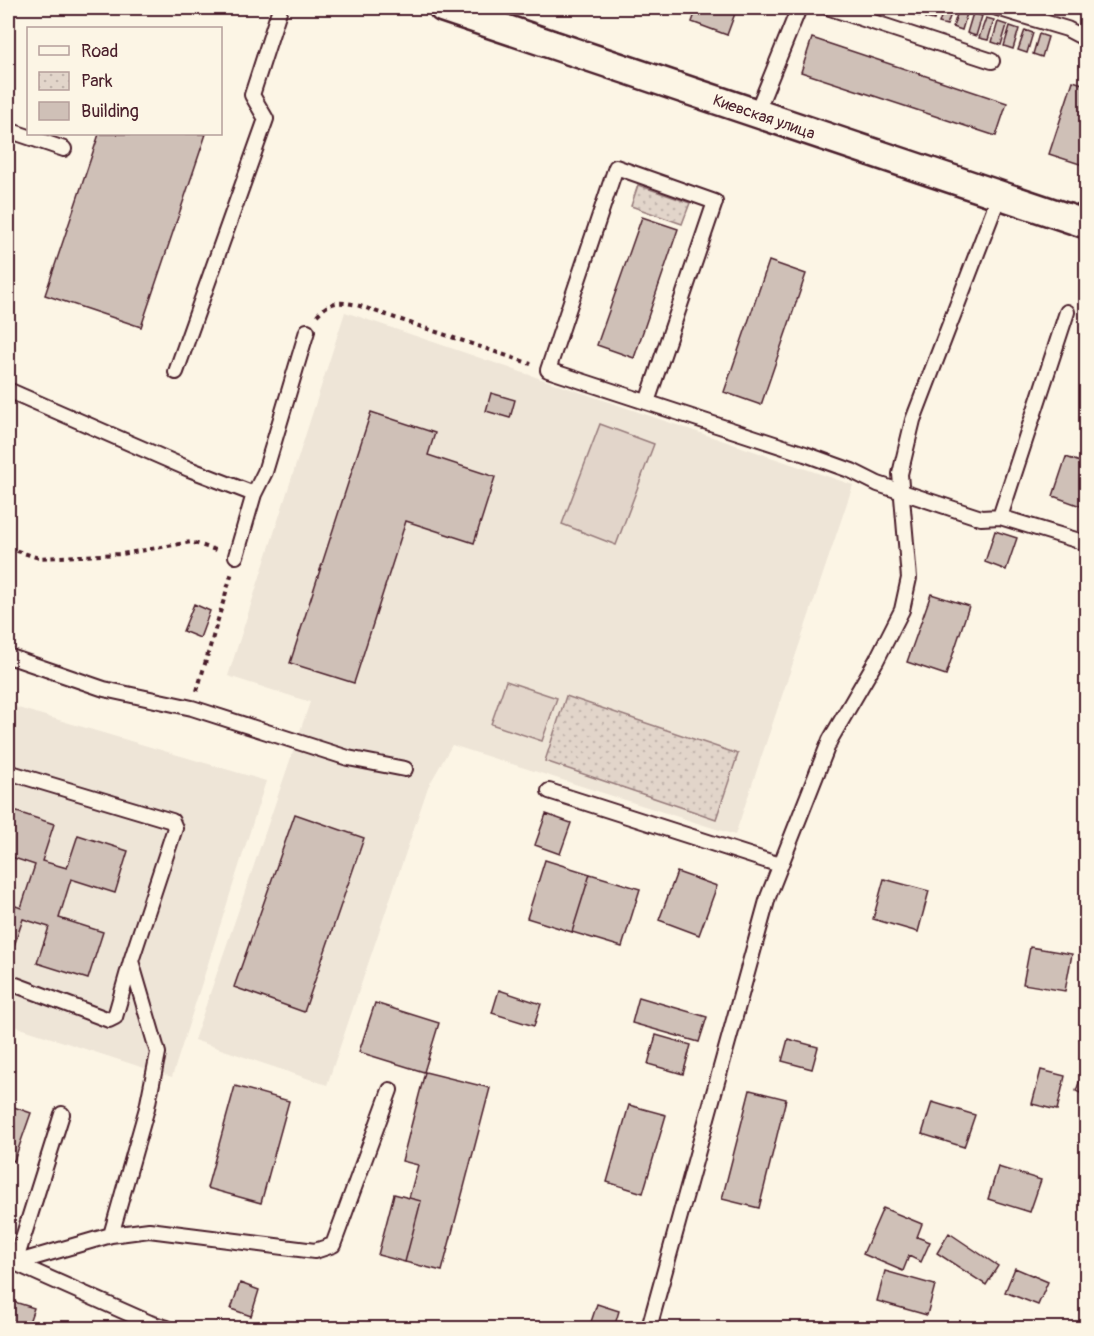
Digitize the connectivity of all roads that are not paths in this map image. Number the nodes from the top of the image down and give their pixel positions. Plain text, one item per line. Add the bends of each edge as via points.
1 (280, 8) edge
2 (443, 8) edge
3 (799, 8) edge
4 (831, 8) edge
5 (997, 8) edge
6 (1086, 39) edge
7 (992, 61) dead end
8 (756, 114) junction
9 (8, 130) edge
10 (64, 149) dead end
11 (999, 196) junction
12 (1086, 224) edge
13 (1067, 312) dead end
14 (307, 331) road end
15 (176, 372) dead end
16 (8, 390) edge
17 (647, 402) junction
18 (900, 491) junction
19 (254, 494) junction
20 (1000, 517) junction
21 (1086, 543) edge
22 (236, 556) road end
23 (8, 656) edge
24 (405, 769) dead end
25 (8, 772) edge
26 (549, 791) dead end
27 (780, 865) junction
28 (131, 961) junction
29 (8, 982) edge
30 (390, 1089) dead end
31 (62, 1114) dead end
32 (111, 1235) junction
33 (11, 1262) edge
34 (167, 1329) edge
35 (649, 1329) edge

1 - 15 lane via 252,95 266,119
2 - 8 street, Киевская улица
3 - 8 lane
4 - 7 lane
5 - 6 lane via 1067,29
8 - 11 street, Киевская улица
9 - 10 lane
11 - 12 street, Киевская улица
11 - 18 lane via 913,420 900,474
13 - 20 lane
14 - 19 lane via 265,472
16 - 19 lane
17 - 17 lane via 715,202 616,167 548,370
17 - 18 lane via 805,454
18 - 20 lane via 981,518
18 - 27 lane via 909,578 902,610 830,740
19 - 22 lane
20 - 21 lane
23 - 24 lane via 104,689 192,708 348,758
25 - 28 lane via 172,821 175,828
26 - 27 lane
27 - 35 lane
28 - 29 lane via 115,1017 109,1020
28 - 32 lane via 158,1053 147,1108
30 - 32 lane via 333,1245 315,1251 149,1230
31 - 33 lane
32 - 33 lane
33 - 34 lane

